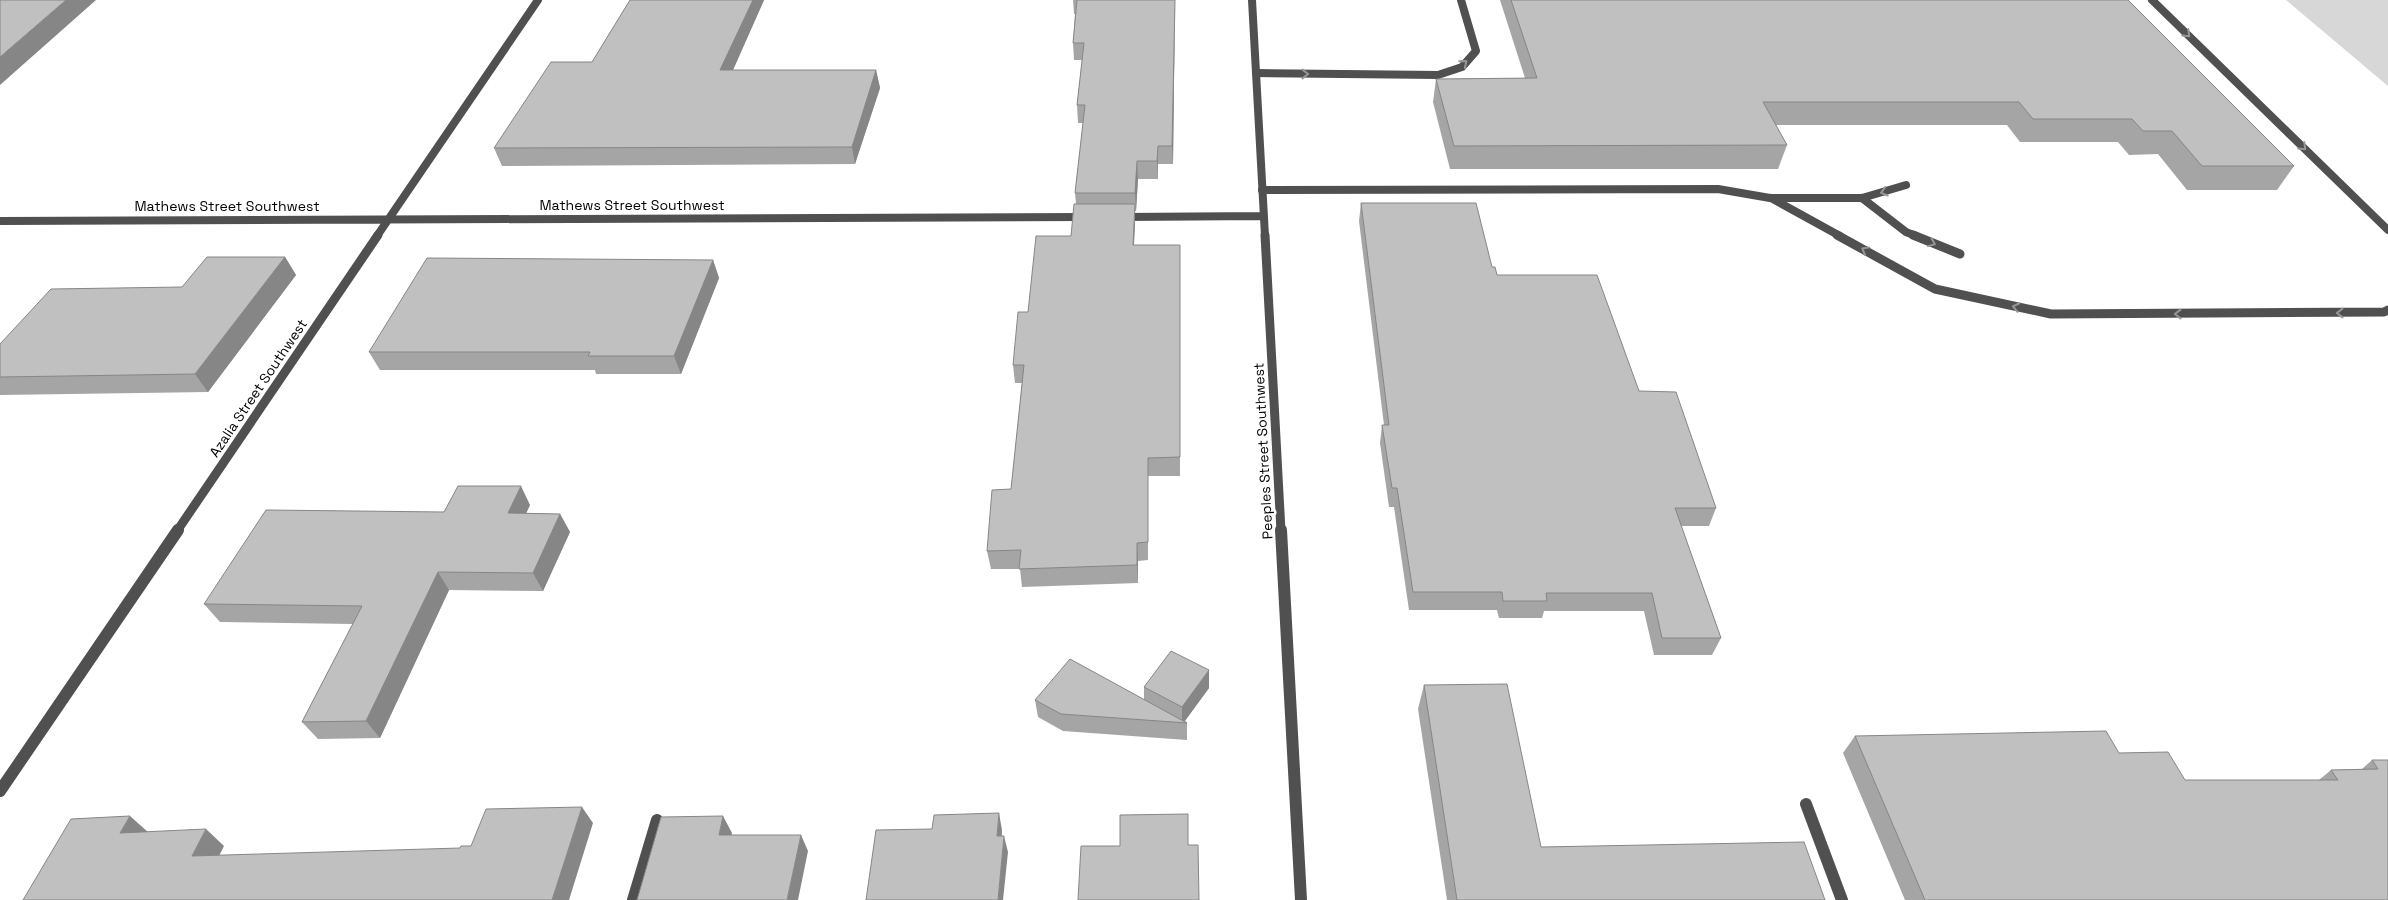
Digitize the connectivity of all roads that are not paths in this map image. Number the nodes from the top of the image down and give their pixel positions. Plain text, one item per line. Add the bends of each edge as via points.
1 (538, 0) edge
2 (1252, 0) edge
3 (1461, 0) edge
4 (2152, 0) edge
5 (1256, 73) junction
6 (1906, 185) dead end
7 (1262, 190) junction
8 (1770, 198) junction
9 (1862, 198) junction
10 (1264, 216) junction
11 (1091, 217) edge
12 (1110, 217) edge
13 (389, 220) junction
14 (0, 221) edge
15 (2388, 230) edge
16 (1960, 254) dead end
17 (2388, 310) edge
18 (0, 791) edge
19 (1806, 804) dead end
20 (658, 820) edge
21 (633, 900) edge
22 (1300, 900) edge
23 (1842, 900) edge

1 - 13 street, Azalia Street Southwest
2 - 5 street, Peeples Street Southwest
5 -> 3 street via 1438,75 1462,67 1476,52
4 -> 15 street
5 - 7 street, Peeples Street Southwest
6 -> 9 street
7 - 8 street via 1718,189
7 - 10 street, Peeples Street Southwest
8 - 9 street
17 -> 8 street via 2051,314 1935,289
9 -> 16 street via 1906,232
10 - 12 street
10 - 22 street, Peeples Street Southwest
11 - 13 street, Mathews Street Southwest
13 - 14 street, Mathews Street Southwest
13 - 18 street, Azalia Street Southwest
19 - 23 street
20 - 21 street

